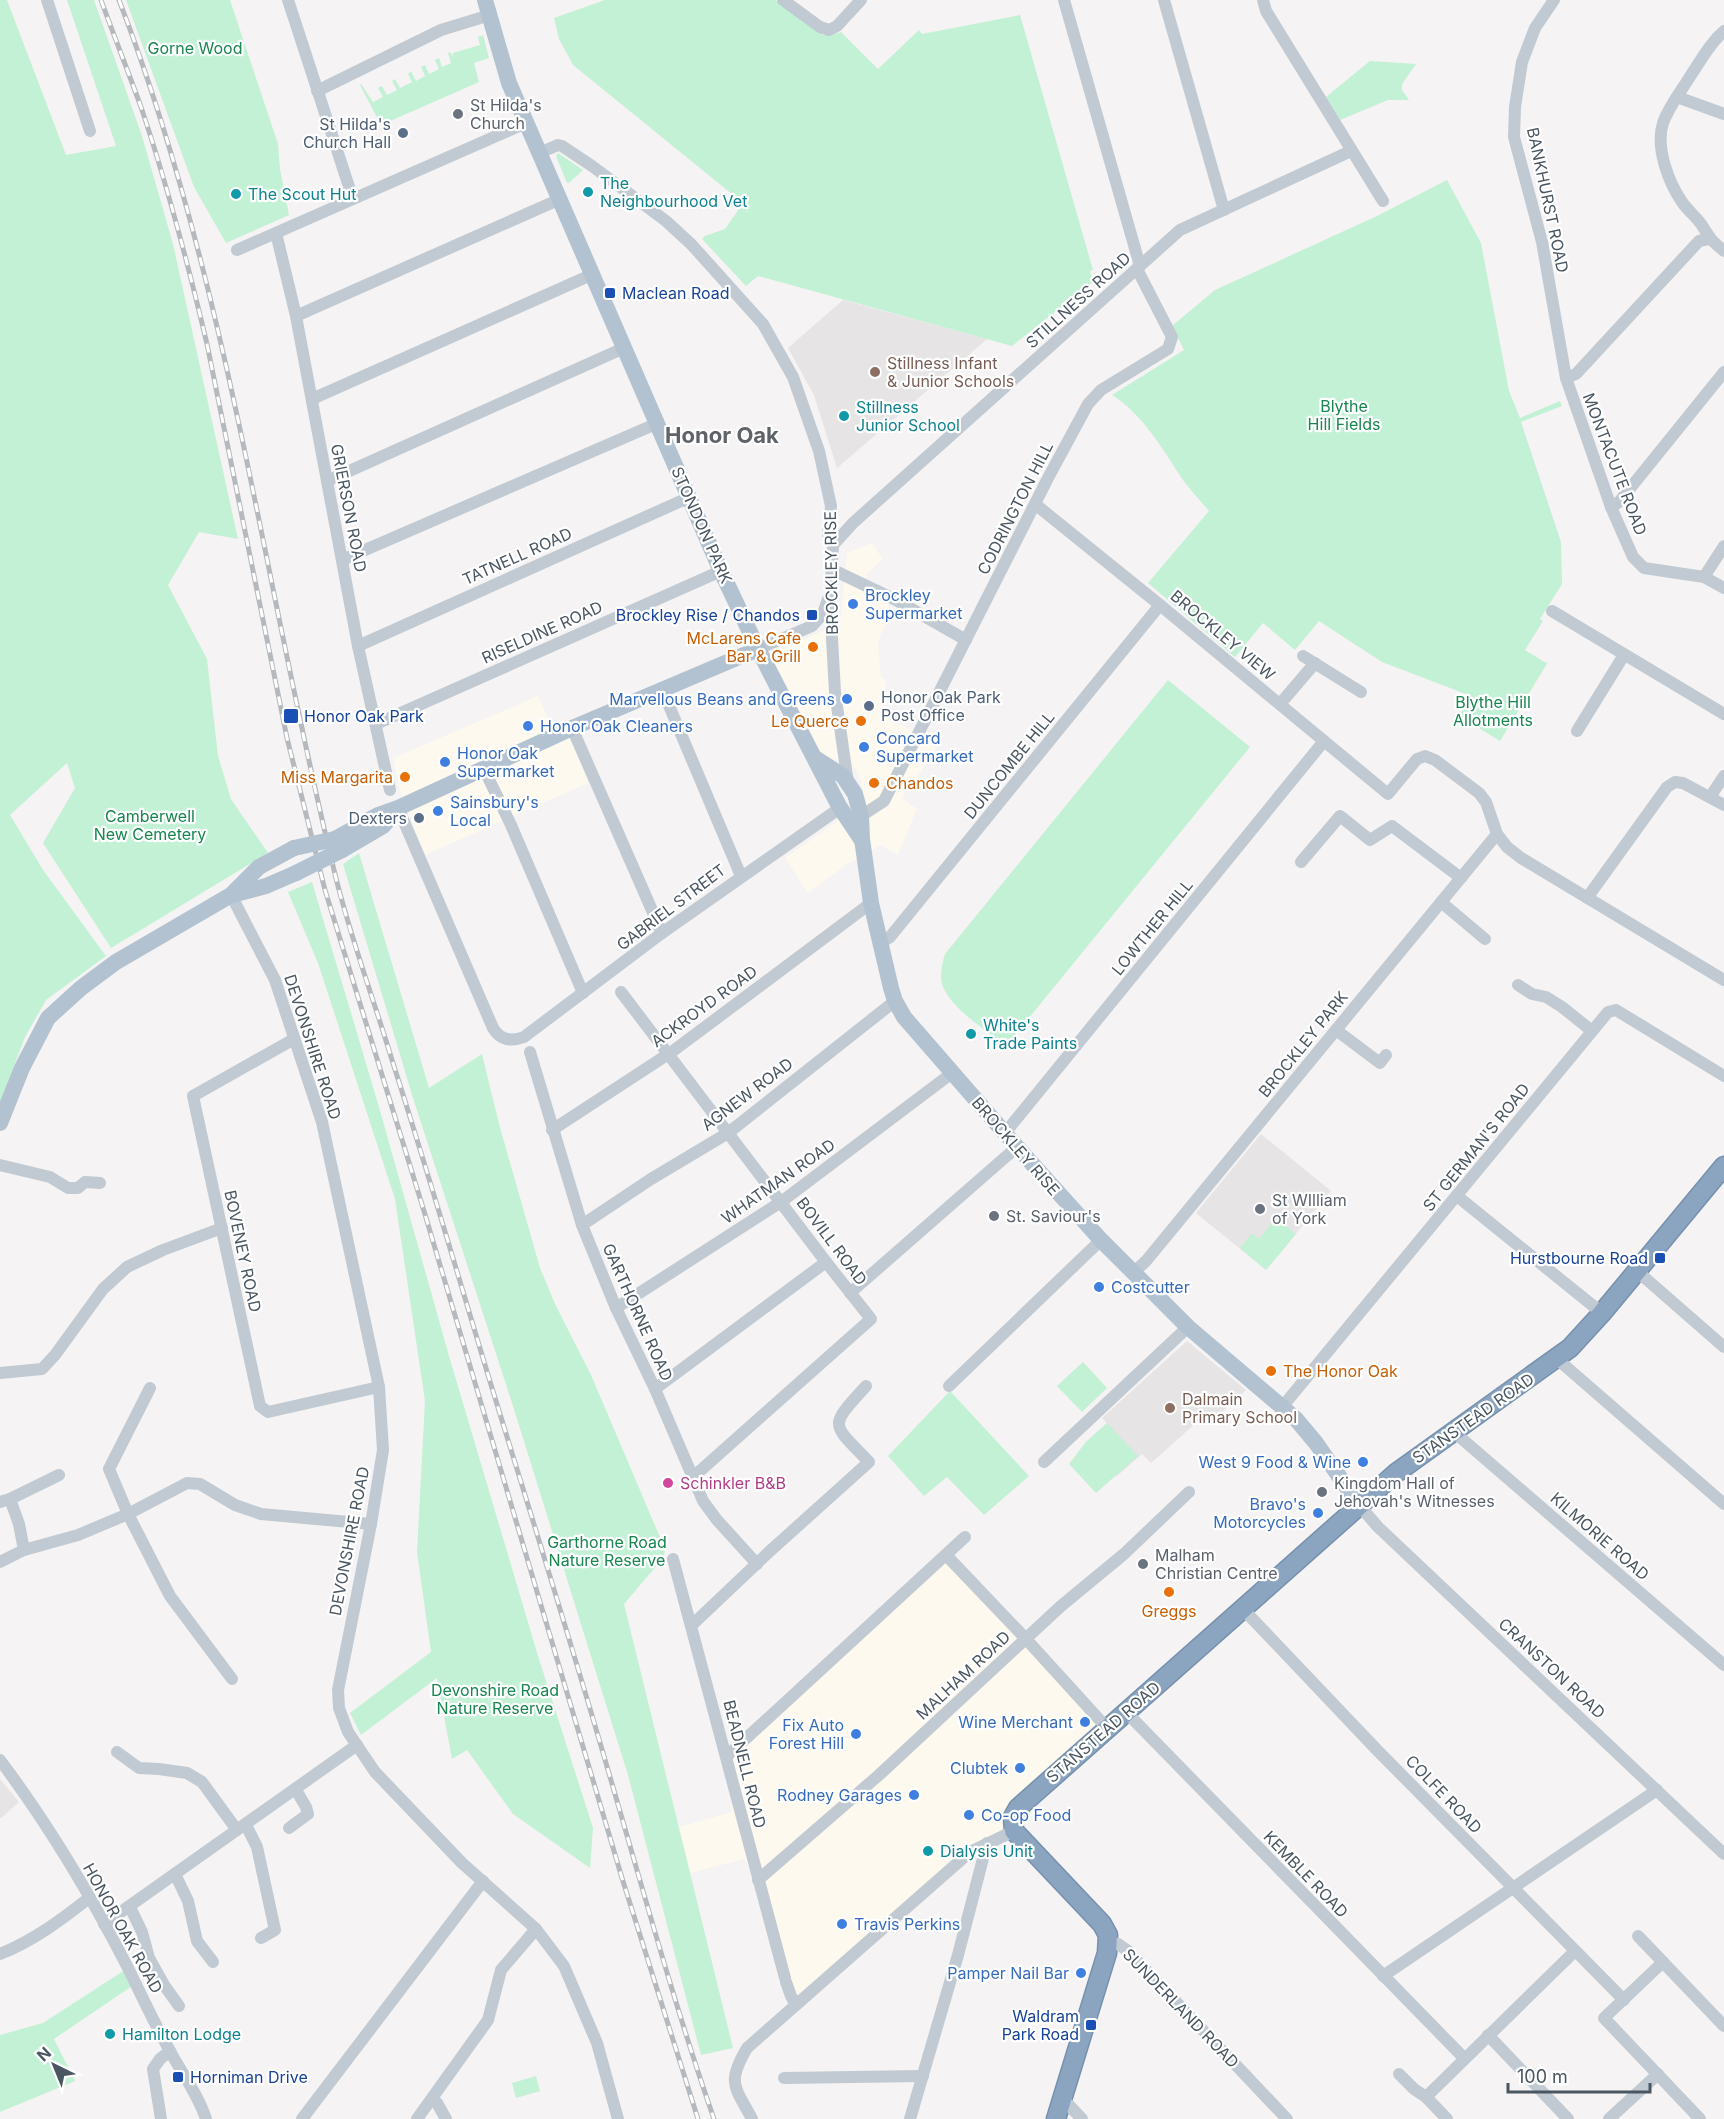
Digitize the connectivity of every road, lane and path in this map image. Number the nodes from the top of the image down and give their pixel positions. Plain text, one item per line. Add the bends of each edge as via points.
1 (46, 0) edge
2 (288, 0) edge
3 (783, 0) edge
4 (861, 0) edge
5 (1064, 0) edge
6 (1164, 0) edge
7 (1263, 0) edge
8 (1554, 0) edge
9 (487, 7) edge
10 (1724, 31) edge
11 (317, 91) junction
12 (1677, 97) junction
13 (1724, 114) edge
14 (526, 123) junction
15 (90, 131) dead end
16 (1351, 151) junction
17 (539, 153) junction
18 (353, 199) junction
19 (558, 200) junction
20 (1383, 201) dead end
21 (1224, 210) junction
22 (276, 233) junction
23 (1709, 239) junction
24 (237, 250) dead end
25 (1724, 251) edge
26 (1139, 267) junction
27 (591, 275) junction
28 (296, 316) junction
29 (624, 348) junction
30 (1724, 372) edge
31 (1566, 378) junction
32 (312, 399) junction
33 (658, 423) junction
34 (327, 481) junction
35 (690, 497) junction
36 (1035, 504) junction
37 (831, 506) junction
38 (1611, 507) junction
39 (858, 519) junction
40 (833, 545) junction
41 (1724, 546) edge
42 (342, 560) junction
43 (831, 569) junction
44 (722, 571) junction
45 (1704, 577) junction
46 (1724, 588) edge
47 (831, 593) junction
48 (1160, 605) junction
49 (1552, 611) dead end
50 (812, 626) junction
51 (966, 640) junction
52 (831, 641) junction
53 (358, 646) junction
54 (758, 649) junction
55 (1624, 655) junction
56 (1304, 656) dead end
57 (1315, 663) junction
58 (662, 689) junction
59 (1361, 692) dead end
60 (1280, 704) junction
61 (1724, 714) edge
62 (376, 724) junction
63 (572, 728) junction
64 (1577, 731) dead end
65 (1324, 741) junction
66 (484, 769) junction
67 (1724, 776) edge
68 (837, 788) junction
69 (390, 790) dead end
70 (1710, 797) junction
71 (1724, 805) edge
72 (398, 808) junction
73 (861, 816) junction
74 (1497, 834) junction
75 (862, 839) junction
76 (339, 844) junction
77 (1301, 862) dead end
78 (741, 876) junction
79 (1461, 878) junction
80 (231, 895) junction
81 (1587, 898) junction
82 (1441, 902) junction
83 (871, 903) junction
84 (662, 933) junction
85 (1485, 939) dead end
86 (881, 943) junction
87 (1724, 980) edge
88 (1518, 985) dead end
89 (621, 992) dead end
90 (583, 993) junction
91 (895, 1001) junction
92 (1336, 1030) junction
93 (1592, 1031) junction
94 (294, 1039) junction
95 (530, 1052) dead end
96 (668, 1054) junction
97 (1386, 1055) dead end
98 (952, 1073) junction
99 (1724, 1076) edge
100 (0, 1123) edge
101 (552, 1130) junction
102 (728, 1133) junction
103 (1005, 1133) junction
104 (1017, 1147) junction
105 (0, 1165) edge
106 (1723, 1170) edge
107 (100, 1184) dead end
108 (1456, 1196) junction
109 (781, 1202) junction
110 (582, 1225) junction
111 (222, 1228) junction
112 (1101, 1240) junction
113 (826, 1262) junction
114 (1637, 1271) junction
115 (1133, 1274) junction
116 (850, 1293) junction
117 (616, 1308) junction
118 (1602, 1313) junction
119 (1188, 1327) junction
120 (1724, 1347) edge
121 (1556, 1358) junction
122 (0, 1373) edge
123 (866, 1386) dead end
124 (949, 1386) dead end
125 (379, 1387) junction
126 (150, 1388) dead end
127 (655, 1389) junction
128 (1283, 1406) junction
129 (1454, 1432) junction
130 (1044, 1462) dead end
131 (59, 1475) dead end
132 (692, 1479) junction
133 (1189, 1492) dead end
134 (5, 1500) edge
135 (1724, 1504) edge
136 (1359, 1505) junction
137 (128, 1514) junction
138 (371, 1524) junction
139 (965, 1537) dead end
140 (24, 1550) junction
141 (946, 1555) junction
142 (673, 1559) dead end
143 (0, 1562) edge
144 (757, 1564) junction
145 (1243, 1609) junction
146 (692, 1625) junction
147 (1026, 1639) junction
148 (1724, 1665) edge
149 (232, 1679) dead end
150 (1126, 1712) junction
151 (1107, 1728) junction
152 (357, 1745) junction
153 (117, 1752) dead end
154 (727, 1756) junction
155 (0, 1760) edge
156 (296, 1790) junction
157 (1657, 1790) junction
158 (1014, 1824) junction
159 (242, 1828) junction
160 (289, 1828) dead end
161 (987, 1843) junction
162 (1724, 1854) edge
163 (175, 1874) junction
164 (758, 1880) junction
165 (483, 1881) junction
166 (1513, 1889) junction
167 (89, 1898) junction
168 (130, 1907) junction
169 (104, 1924) junction
170 (536, 1929) junction
171 (1638, 1936) dead end
172 (261, 1938) dead end
173 (1109, 1942) junction
174 (1575, 1951) junction
175 (0, 1954) edge
176 (213, 1962) dead end
177 (1663, 1962) junction
178 (1383, 1976) junction
179 (1624, 2000) junction
180 (796, 2005) junction
181 (178, 2006) dead end
182 (1724, 2026) edge
183 (1488, 2035) junction
184 (170, 2050) junction
185 (1464, 2058) junction
186 (1399, 2074) dead end
187 (1658, 2074) junction
188 (924, 2076) junction
189 (784, 2078) dead end
190 (1426, 2097) junction
191 (432, 2098) junction
192 (1063, 2099) junction
193 (161, 2119) edge
194 (206, 2119) edge
195 (302, 2119) edge
196 (417, 2119) edge
197 (446, 2119) edge
198 (618, 2119) edge
199 (752, 2119) edge
200 (909, 2119) edge
201 (1056, 2119) edge
202 (1082, 2119) edge
203 (1287, 2119) edge
204 (1447, 2119) edge
205 (1568, 2119) edge
206 (1609, 2119) edge
207 (1700, 2119) edge

1 - 15 street
2 - 11 street
3 - 4 street via 829,30
5 - 26 street, CODRINGTON HILL
6 - 21 street
7 - 16 street
8 - 31 street, BANKHURST ROAD via 1535,28 1522,62 1514,137 1542,242
9 - 11 street
9 - 14 main road, STONDON PARK via 509,83
10 - 12 street
11 - 18 street
12 - 13 street
12 - 23 street via 1663,124 1662,153 1672,184
14 - 17 main road, STONDON PARK
14 - 18 street
16 - 20 street
16 - 21 street, STILLNESS ROAD
17 - 19 main road, STONDON PARK
17 - 37 street, BROCKLEY RISE via 562,146 666,221 692,244 763,324 794,377 819,451
18 - 22 street
19 - 27 main road, STONDON PARK
19 - 28 street
21 - 26 street, STILLNESS ROAD via 1180,230
22 - 24 street
22 - 28 street, GRIERSON ROAD
23 - 25 street
23 - 31 street, MONTACUTE ROAD via 1699,241 1576,374
26 - 36 street, CODRINGTON HILL via 1172,337 1168,349 1093,397
26 - 39 street, STILLNESS ROAD
27 - 29 main road, STONDON PARK
27 - 32 street
28 - 32 street, GRIERSON ROAD
29 - 33 main road, STONDON PARK
29 - 34 street
30 - 38 street
31 - 38 street, MONTACUTE ROAD
32 - 34 street, GRIERSON ROAD
33 - 35 main road, STONDON PARK
33 - 42 street
34 - 42 street, GRIERSON ROAD
35 - 44 main road, STONDON PARK
35 - 53 street, TATNELL ROAD
36 - 48 street, BROCKLEY VIEW
36 - 51 street, CODRINGTON HILL
37 - 39 street via 844,522
37 - 40 street, BROCKLEY RISE via 828,534
38 - 45 street, MONTACUTE ROAD via 1633,557 1644,568
39 - 40 street, STILLNESS ROAD
40 - 43 street, BROCKLEY RISE
41 - 45 street
42 - 53 street, GRIERSON ROAD
43 - 47 street, BROCKLEY RISE
43 - 51 street
44 - 54 main road, STONDON PARK
44 - 62 street, RISELDINE ROAD
45 - 46 street, MONTACUTE ROAD
47 - 50 street via 823,614
47 - 52 street, BROCKLEY RISE
48 - 60 street, BROCKLEY VIEW
48 - 86 street, DUNCOMBE HILL via 890,937
49 - 55 street
50 - 52 street via 822,629
50 - 54 street
51 - 73 street, CODRINGTON HILL via 884,801
52 - 68 street, BROCKLEY RISE
53 - 62 street, GRIERSON ROAD
54 - 58 main road
54 - 68 main road, STONDON PARK via 815,758
55 - 61 street
55 - 64 street
56 - 57 street
57 - 59 street
57 - 60 street
58 - 63 main road
58 - 78 street
60 - 65 street, BROCKLEY VIEW
62 - 69 street, GRIERSON ROAD
63 - 66 main road
63 - 84 street
65 - 74 street, BROCKLEY VIEW via 1388,794 1417,759 1425,756 1435,760 1479,793
65 - 103 street, LOWTHER HILL
66 - 72 main road
66 - 90 street
67 - 70 street
68 - 73 main road via 855,794
68 - 75 main road, STONDON PARK
68 - 78 street, GABRIEL STREET
70 - 71 street
70 - 81 street via 1683,783 1667,787
72 - 76 main road via 378,815
72 - 90 street, GABRIEL STREET via 493,1028 506,1040 517,1040
73 - 75 main road
74 - 79 street, BROCKLEY PARK
74 - 81 street via 1521,858
75 - 83 main road, BROCKLEY RISE
76 - 80 main road, bridge via 296,873
76 - 80 main road, bridge via 294,848 259,867
77 - 79 street via 1340,816 1370,840 1392,825
78 - 84 street, GABRIEL STREET
79 - 82 street, BROCKLEY PARK
80 - 94 street, DEVONSHIRE ROAD via 275,980
80 - 100 main road via 116,962 48,1018
81 - 87 street
82 - 85 street
82 - 92 street, BROCKLEY PARK
83 - 86 main road, BROCKLEY RISE
83 - 96 street, ACKROYD ROAD
84 - 90 street, GABRIEL STREET
86 - 91 main road, BROCKLEY RISE
88 - 93 street via 1562,1006
89 - 96 street, BOVILL ROAD
91 - 98 main road, BROCKLEY RISE
91 - 102 street, AGNEW ROAD
92 - 97 street via 1380,1063
92 - 115 street, BROCKLEY PARK
93 - 99 street, ST GERMAN'S ROAD via 1608,1012 1616,1010
93 - 108 street, ST GERMAN'S ROAD
94 - 111 street, BOVENEY ROAD via 192,1096
94 - 125 street, DEVONSHIRE ROAD via 322,1122
95 - 101 street, GARTHORNE ROAD
96 - 101 street, ACKROYD ROAD
96 - 102 street, BOVILL ROAD
98 - 103 main road, BROCKLEY RISE
98 - 109 street, WHATMAN ROAD
101 - 110 street, GARTHORNE ROAD
102 - 109 street, BOVILL ROAD
102 - 110 street, AGNEW ROAD
103 - 104 main road, BROCKLEY RISE
104 - 112 main road, BROCKLEY RISE
104 - 116 street
105 - 107 street via 50,1177 68,1188 78,1188 85,1182
106 - 114 highway, STANSTEAD ROAD
108 - 118 street
108 - 128 street, ST GERMAN'S ROAD
109 - 113 street, BOVILL ROAD
109 - 117 street, WHATMAN ROAD
110 - 117 street, GARTHORNE ROAD
111 - 122 street via 128,1267 103,1289 42,1369
111 - 125 street, BOVENEY ROAD via 260,1406 268,1412
112 - 115 main road, BROCKLEY RISE
112 - 124 street
113 - 116 street, BOVILL ROAD
113 - 127 street
114 - 118 highway, STANSTEAD ROAD
114 - 120 street
115 - 119 main road, BROCKLEY RISE
116 - 132 street, BOVILL ROAD via 872,1318
117 - 127 street, GARTHORNE ROAD
118 - 121 highway, STANSTEAD ROAD via 1580,1339
119 - 128 main road, BROCKLEY RISE
119 - 130 street
121 - 129 highway, STANSTEAD ROAD
121 - 135 street
123 - 144 street via 838,1424 840,1432 869,1462
125 - 138 street, DEVONSHIRE ROAD via 383,1450
126 - 137 street via 110,1469
127 - 132 street, GARTHORNE ROAD
128 - 136 main road, BROCKLEY RISE via 1306,1430
129 - 136 highway, STANSTEAD ROAD
129 - 148 street, KILMORIE ROAD
131 - 134 street
132 - 144 street, GARTHORNE ROAD via 717,1520
133 - 147 street, MALHAM ROAD
134 - 140 street via 19,1524
136 - 145 highway, STANSTEAD ROAD
136 - 157 street, CRANSTON ROAD
137 - 138 street via 181,1485 195,1483 261,1514
137 - 140 street via 78,1535
137 - 149 street via 170,1596
138 - 152 street, DEVONSHIRE ROAD via 338,1690 339,1708
139 - 141 street
140 - 143 street
141 - 147 street
141 - 154 street
142 - 146 street, BEADNELL ROAD
144 - 146 street
145 - 150 highway, STANSTEAD ROAD
145 - 166 street, COLFE ROAD
146 - 154 street, BEADNELL ROAD
147 - 151 street
147 - 164 street, MALHAM ROAD
150 - 151 highway, STANSTEAD ROAD
150 - 178 street, KEMBLE ROAD
151 - 158 highway, STANSTEAD ROAD via 1018,1808
152 - 156 street
152 - 165 street, DEVONSHIRE ROAD via 375,1772
153 - 159 street via 139,1768 187,1773 202,1782
154 - 164 street, BEADNELL ROAD
155 - 167 street, HONOR OAK ROAD via 30,1800
156 - 159 street
156 - 160 street via 308,1814
157 - 162 street, CRANSTON ROAD
157 - 166 street
158 - 161 street, STANSTEAD ROAD
158 - 173 highway, SUNDERLAND ROAD via 1106,1929
159 - 163 street
159 - 172 street via 257,1847 275,1930
161 - 180 street, STANSTEAD ROAD via 939,1878
161 - 188 street
163 - 168 street
163 - 176 street via 188,1901 197,1941
164 - 180 street, BEADNELL ROAD via 785,1980
165 - 170 street, DEVONSHIRE ROAD
165 - 195 street
166 - 174 street, COLFE ROAD
166 - 178 street
167 - 169 street, HONOR OAK ROAD
167 - 175 street via 34,1937
168 - 169 street
168 - 181 street via 149,1958
169 - 184 street, HONOR OAK ROAD
170 - 191 street via 501,1970 488,2020
170 - 198 street, DEVONSHIRE ROAD via 564,1966 597,2043
171 - 177 street
173 - 192 highway
173 - 203 street, SUNDERLAND ROAD via 1128,1951
174 - 179 street, COLFE ROAD
174 - 183 street
177 - 179 street
177 - 182 street
178 - 185 street, KEMBLE ROAD
179 - 187 street via 1604,2018
180 - 199 street, STANSTEAD ROAD via 747,2048 734,2074 738,2093
183 - 185 street
183 - 205 street
184 - 193 street via 153,2069
184 - 194 street, HONOR OAK ROAD
185 - 190 street
186 - 190 street
187 - 206 street
187 - 207 street
188 - 189 street
188 - 200 street
190 - 204 street
191 - 196 street
191 - 197 street
192 - 201 highway
192 - 202 street

